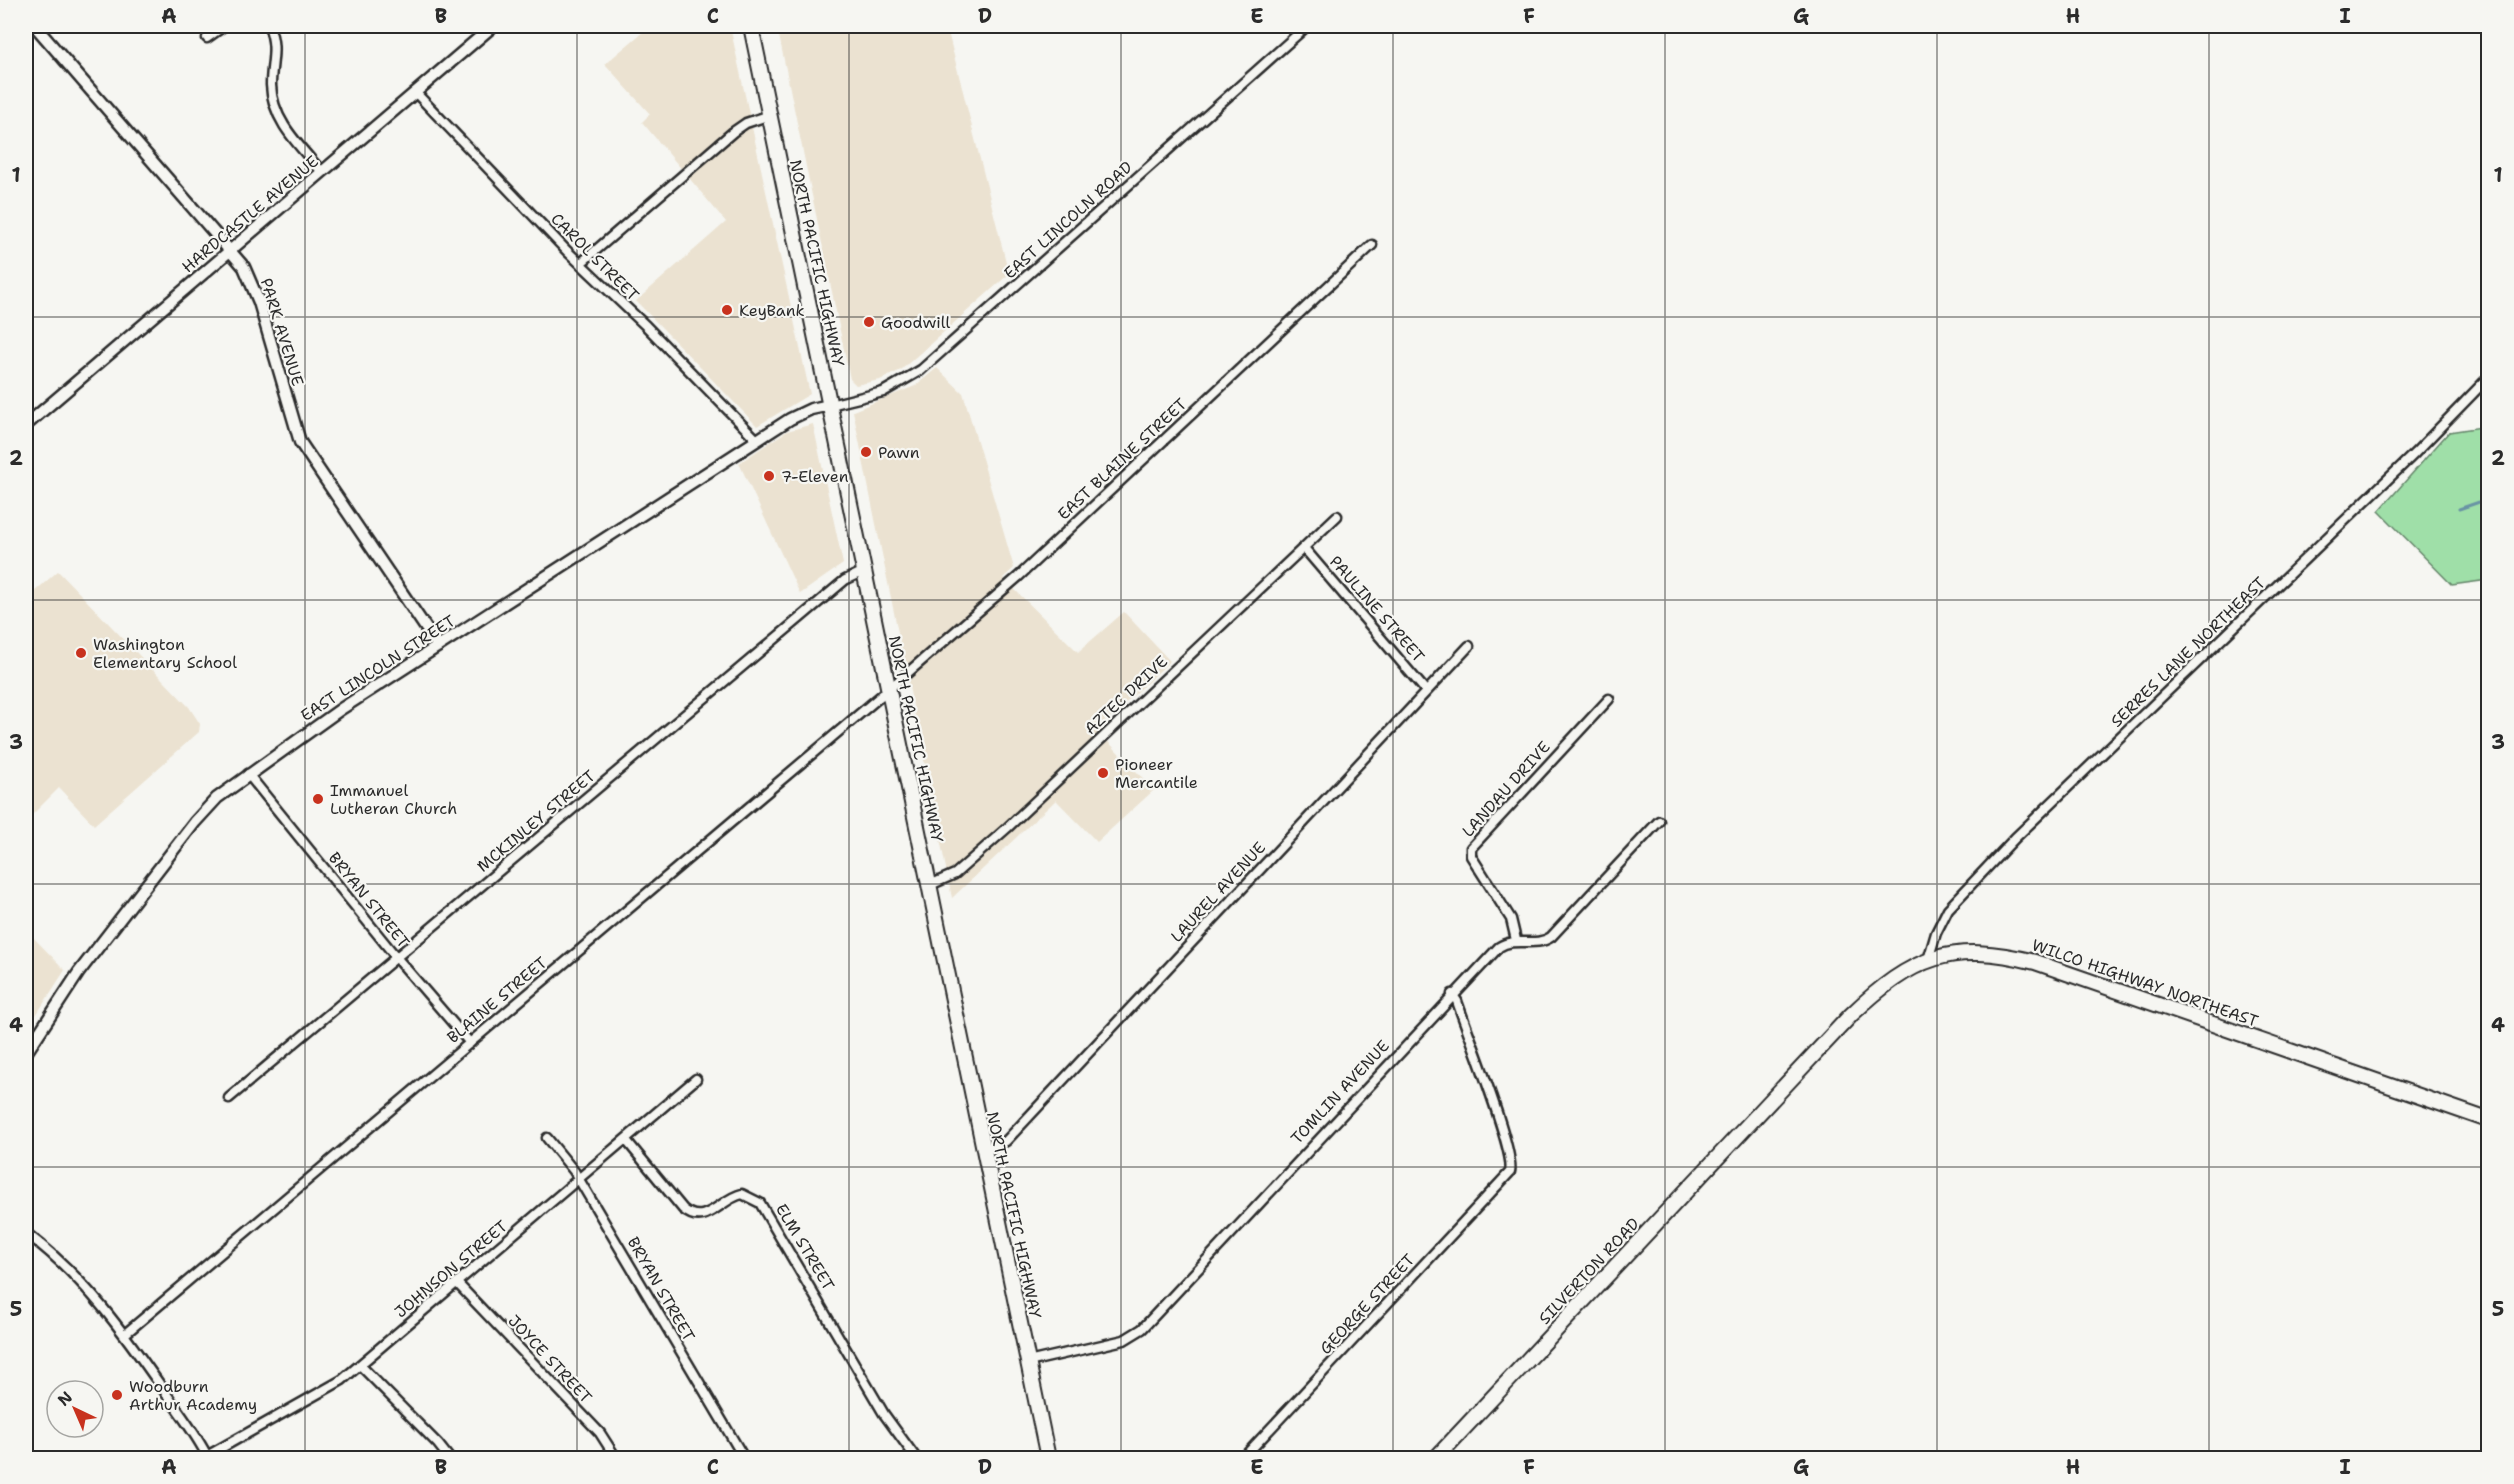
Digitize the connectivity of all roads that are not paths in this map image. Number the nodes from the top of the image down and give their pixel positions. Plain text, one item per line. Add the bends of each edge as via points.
1 (35, 26) edge
2 (224, 26) edge
3 (268, 26) edge
4 (493, 26) edge
5 (751, 26) edge
6 (1307, 26) edge
7 (207, 38) dead end
8 (415, 92) junction
9 (770, 116) junction
10 (322, 172) junction
11 (1372, 245) dead end
12 (230, 249) junction
13 (581, 263) junction
14 (2488, 378) edge
15 (830, 405) junction
16 (26, 425) edge
17 (757, 440) junction
18 (1337, 516) dead end
19 (1304, 548) junction
20 (864, 571) junction
21 (438, 646) junction
22 (1469, 646) dead end
23 (889, 689) junction
24 (1426, 691) junction
25 (1609, 699) dead end
26 (248, 774) junction
27 (1659, 821) dead end
28 (930, 885) junction
29 (1516, 940) junction
30 (396, 957) junction
31 (1928, 960) junction
32 (1452, 994) junction
33 (470, 1043) junction
34 (26, 1053) edge
35 (696, 1079) dead end
36 (229, 1098) dead end
37 (1766, 1107) joint
38 (2488, 1120) edge
39 (547, 1138) dead end
40 (626, 1140) junction
41 (984, 1151) junction
42 (579, 1180) junction
43 (26, 1233) edge
44 (457, 1283) junction
45 (125, 1334) junction
46 (1028, 1362) junction
47 (360, 1365) junction
48 (207, 1457) edge
49 (449, 1458) edge
50 (616, 1458) edge
51 (744, 1458) edge
52 (916, 1458) edge
53 (1048, 1458) edge
54 (1243, 1458) edge
55 (1436, 1458) edge

1 - 12 street, PARK AVENUE
2 - 7 street
3 - 10 street via 275,46 271,84 276,113
4 - 8 street, HARDCASTLE AVENUE
5 - 9 main road, NORTH PACIFIC HIGHWAY
6 - 15 street, EAST LINCOLN ROAD via 906,381 883,392
8 - 10 street, HARDCASTLE AVENUE
8 - 13 street, CAROL STREET
9 - 13 street via 746,123
9 - 15 main road, NORTH PACIFIC HIGHWAY
10 - 12 street, HARDCASTLE AVENUE
11 - 23 street, EAST BLAINE STREET via 1018,577
12 - 16 street, HARDCASTLE AVENUE
12 - 21 street, PARK AVENUE via 255,289 300,442
13 - 17 street, CAROL STREET
14 - 31 street, SERRES LANE NORTHEAST via 2015,838 1948,909
15 - 17 street, EAST LINCOLN STREET via 805,411
15 - 20 main road, NORTH PACIFIC HIGHWAY
17 - 21 street, EAST LINCOLN STREET
18 - 19 street, AZTEC DRIVE
19 - 24 street, PAULINE STREET
19 - 28 street, AZTEC DRIVE via 1007,828 955,874
20 - 23 main road, NORTH PACIFIC HIGHWAY
20 - 30 street, MCKINLEY STREET via 845,580
21 - 26 street, EAST LINCOLN STREET
22 - 24 street, LAUREL AVENUE
23 - 28 main road, NORTH PACIFIC HIGHWAY
23 - 33 street, BLAINE STREET
24 - 41 street, LAUREL AVENUE via 1006,1141
25 - 29 street, LANDAU DRIVE via 1471,848 1471,856 1511,919
26 - 30 street, BRYAN STREET
26 - 34 street, EAST LINCOLN STREET via 217,798 195,822 79,972
27 - 29 street, TOMLIN AVENUE via 1555,933 1540,941
28 - 41 main road, NORTH PACIFIC HIGHWAY
29 - 32 street, TOMLIN AVENUE via 1499,946
30 - 33 street, BRYAN STREET
30 - 36 street, MCKINLEY STREET
31 - 37 main road, WILCO HIGHWAY NORTHEAST via 1881,987
31 - 38 main road, WILCO HIGHWAY NORTHEAST via 1974,952 2035,962
32 - 46 street, TOMLIN AVENUE via 1142,1329 1124,1340
32 - 54 street, GEORGE STREET via 1506,1140 1511,1168
33 - 45 street, BLAINE STREET
35 - 40 street, JOHNSON STREET
37 - 55 main road, SILVERTON ROAD
39 - 42 street, BRYAN STREET
40 - 42 street, JOHNSON STREET
40 - 52 street, ELM STREET via 693,1216 704,1216 730,1197 742,1194 760,1203 884,1414
41 - 46 main road, NORTH PACIFIC HIGHWAY
42 - 44 street, JOHNSON STREET
42 - 51 street, BRYAN STREET
43 - 45 street via 75,1276
44 - 47 street, JOHNSON STREET
44 - 50 street, JOYCE STREET via 600,1433
45 - 48 street
46 - 53 main road, NORTH PACIFIC HIGHWAY
47 - 48 street, JOHNSON STREET via 322,1393
47 - 49 street

